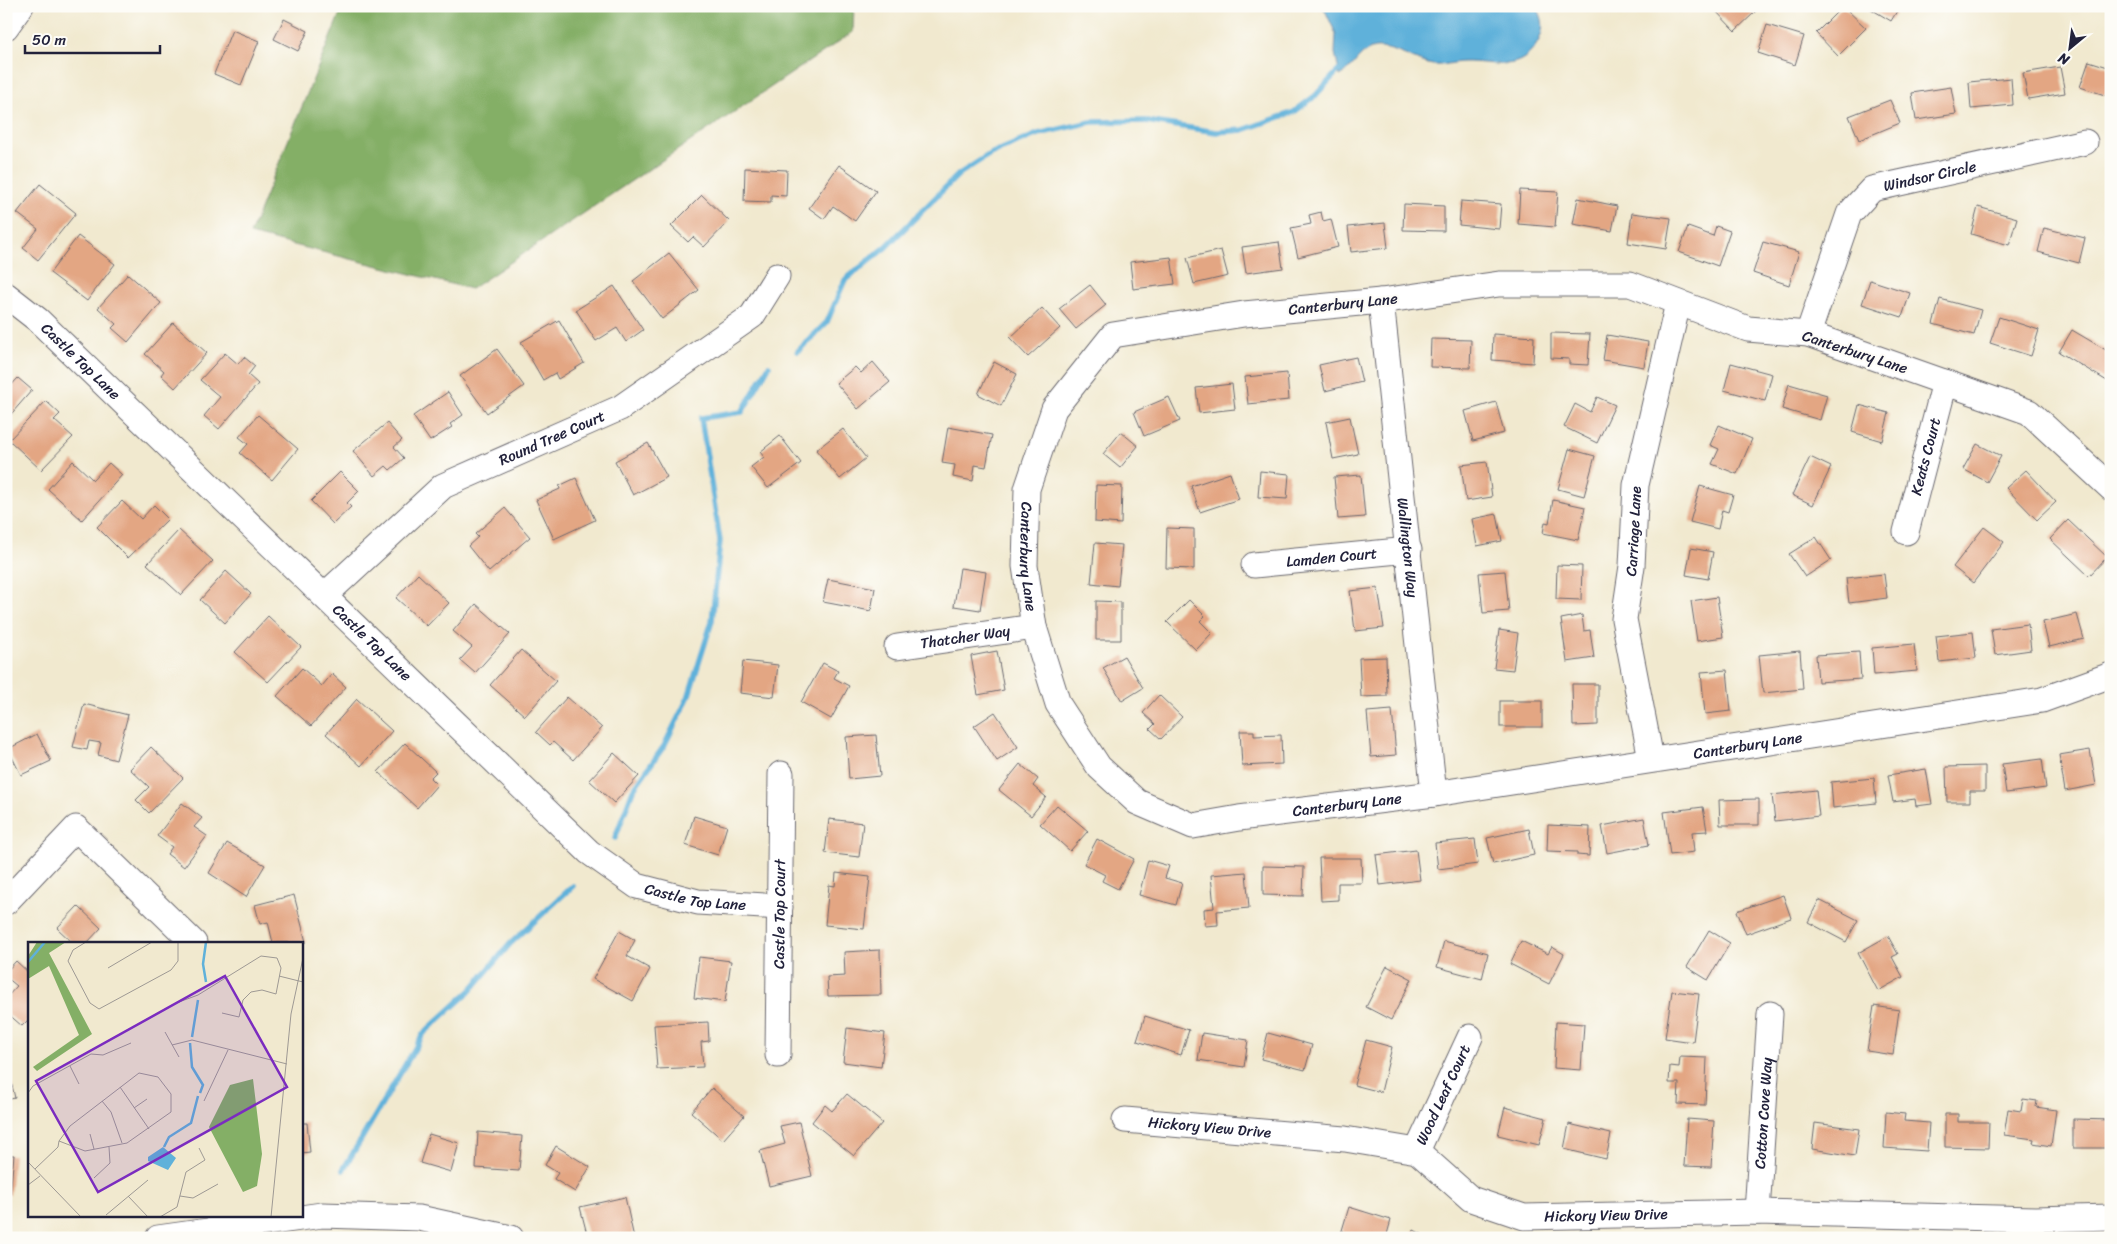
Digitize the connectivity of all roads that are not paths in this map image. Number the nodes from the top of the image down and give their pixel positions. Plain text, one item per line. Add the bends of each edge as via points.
1 (21, 6) edge
2 (6, 27) edge
3 (2085, 142) dead end
4 (777, 276) dead end
5 (6, 294) edge
6 (1381, 301) junction
7 (1678, 303) junction
8 (1808, 334) junction
9 (1945, 382) junction
10 (2111, 488) edge
11 (1906, 532) dead end
12 (1409, 550) junction
13 (1254, 565) dead end
14 (324, 596) junction
15 (1034, 627) junction
16 (897, 647) dead end
17 (2111, 675) edge
18 (1651, 759) junction
19 (781, 774) dead end
20 (1434, 794) junction
21 (6, 902) edge
22 (780, 907) junction
23 (193, 942) edge
24 (1770, 1014) dead end
25 (1470, 1037) dead end
26 (778, 1054) dead end
27 (1125, 1120) dead end
28 (1417, 1151) junction
29 (1757, 1212) junction
30 (2111, 1217) edge
31 (158, 1238) edge
32 (511, 1238) edge

1 - 2 street
3 - 8 street, Windsor Circle via 1872,189 1849,214
4 - 14 street, Round Tree Court via 752,316 620,408 443,486
5 - 14 street, Castle Top Lane via 38,320
6 - 7 street, Canterbury Lane via 1500,284 1630,284
6 - 12 street, Wallington Way
6 - 15 street, Canterbury Lane via 1244,314 1113,335 1054,409 1028,489 1024,566
7 - 8 street, Canterbury Lane via 1748,329
7 - 18 street, Carriage Lane via 1636,485 1632,566 1624,619
8 - 9 street, Canterbury Lane
9 - 10 street, Canterbury Lane via 2029,412
9 - 11 street, Keats Court
12 - 13 street, Lamden Court
12 - 20 street, Wallington Way
14 - 22 street, Castle Top Lane via 590,852 637,886 698,902
15 - 16 street, Thatcher Way
15 - 20 street, Canterbury Lane via 1058,704 1098,766 1138,802 1193,826
17 - 18 street, Canterbury Lane via 2042,700
18 - 20 street, Canterbury Lane
19 - 22 street, Castle Top Court
21 - 23 street via 76,828
22 - 26 street, Castle Top Court
24 - 29 street, Cotton Cove Way
25 - 28 street, Wood Leaf Court
27 - 28 street, Hickory View Drive via 1345,1139
28 - 29 street, Hickory View Drive via 1471,1199 1524,1217
29 - 30 street, Hickory View Drive via 2035,1219
31 - 32 street via 322,1215 419,1218

